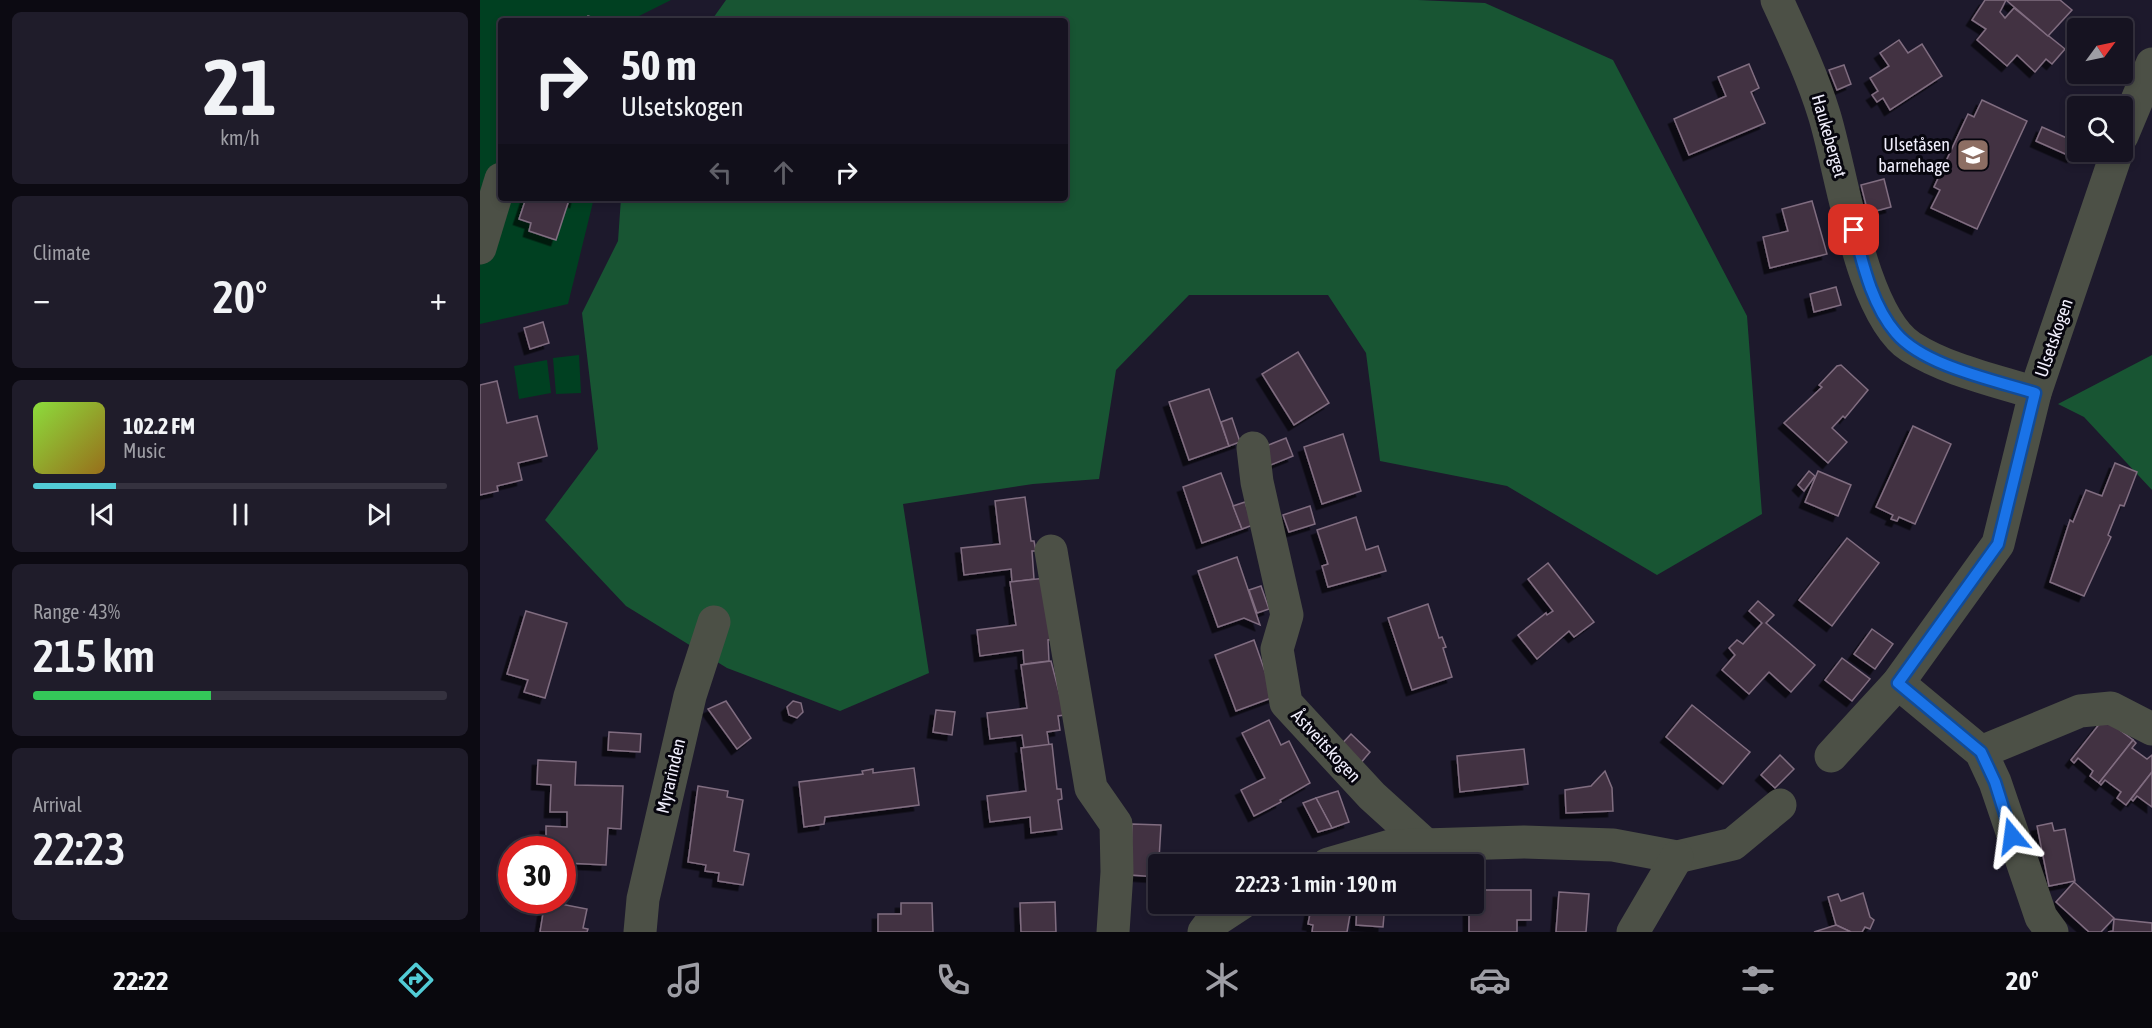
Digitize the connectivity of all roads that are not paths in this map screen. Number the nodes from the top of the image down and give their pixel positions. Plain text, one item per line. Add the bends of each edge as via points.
1 (1777, 0) edge
2 (2152, 64) edge
3 (2133, 110) edge
4 (2114, 162) edge
5 (498, 189) edge
6 (480, 248) edge
7 (2035, 393) junction
8 (1252, 448) dead end
9 (1051, 552) dead end
10 (714, 622) dead end
11 (1898, 683) junction
12 (2152, 729) edge
13 (1981, 752) junction
14 (1831, 756) dead end
15 (1780, 805) dead end
16 (1426, 845) junction
17 (1362, 854) edge
18 (1677, 857) junction
19 (1225, 914) edge
20 (640, 932) edge
21 (1113, 932) edge
22 (1204, 932) edge
23 (1633, 932) edge
24 (2052, 932) edge

1 - 7 street, Haukeberget via 1824,113 1870,286 1895,332 1910,346 1952,366
2 - 3 street
4 - 7 street, Ulsetskogen
5 - 6 street
7 - 11 street, Ulsetskogen via 1998,544
8 - 16 street, Åstveitskogen via 1287,615 1277,649 1286,703 1372,796
9 - 21 street via 1091,788 1116,824
10 - 20 street, Myrarinden via 690,696 643,899
11 - 13 street
11 - 14 street, Ulsetskogen
12 - 13 street via 2111,708 2080,711
13 - 24 street via 2041,917
15 - 18 street via 1733,844
16 - 17 street via 1390,846
16 - 18 street via 1524,842 1613,845
18 - 23 street
19 - 22 street

